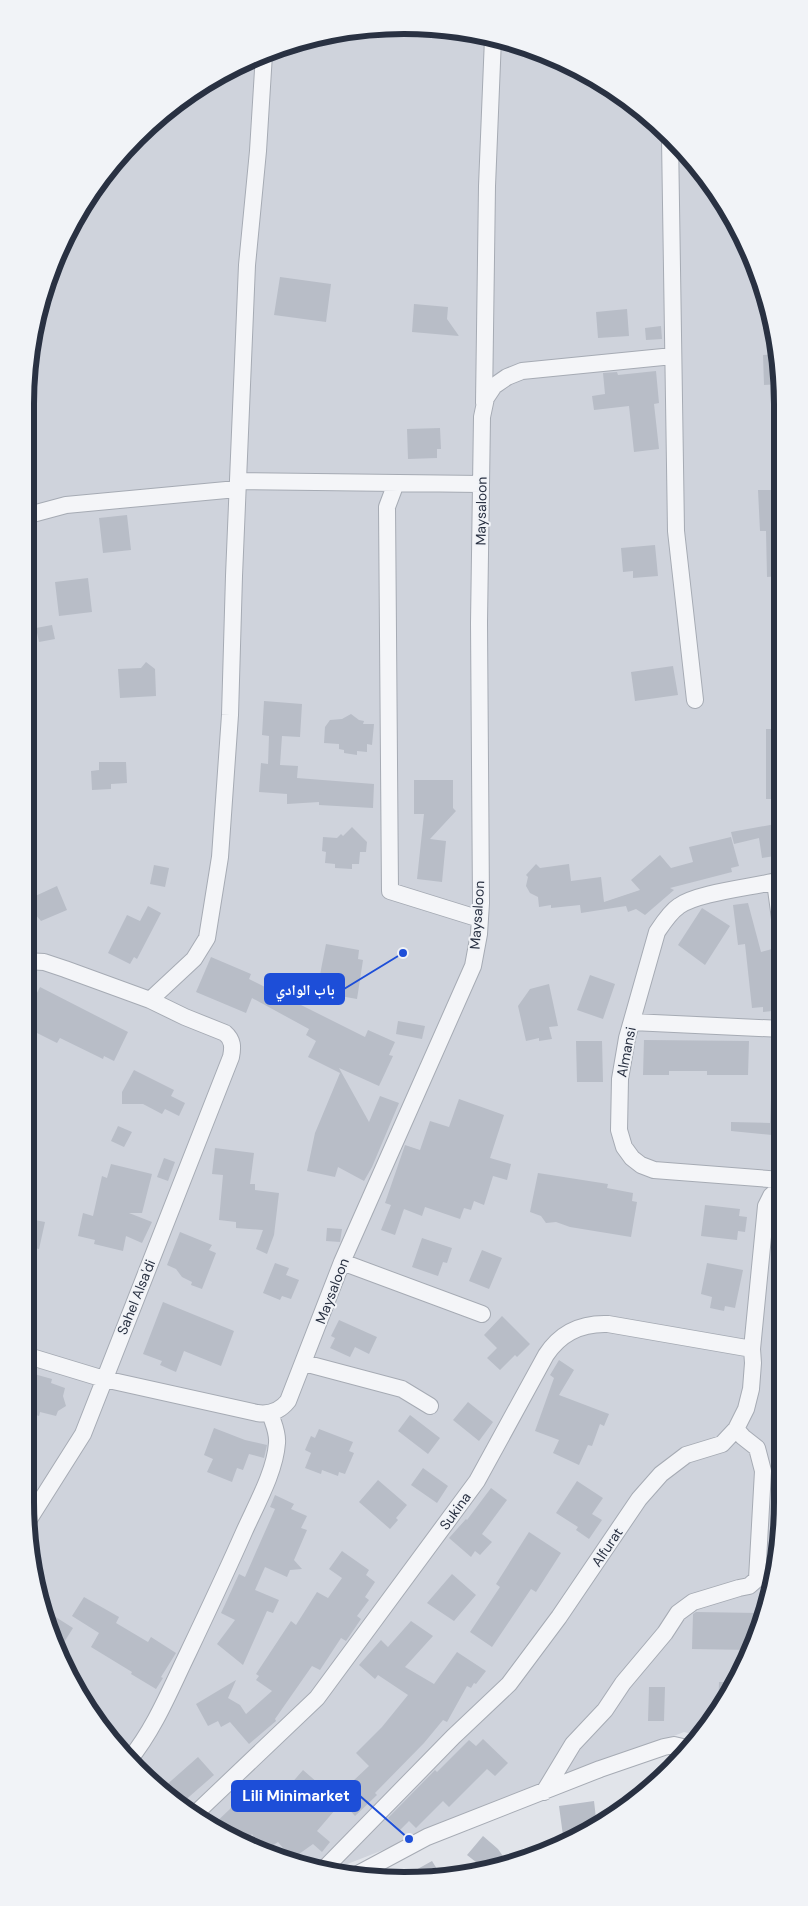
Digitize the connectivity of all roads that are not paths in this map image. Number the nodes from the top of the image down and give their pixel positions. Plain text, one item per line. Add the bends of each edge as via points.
1 (493, 44) edge
2 (264, 61) edge
3 (670, 147) edge
4 (673, 356) junction
5 (484, 405) junction
6 (396, 483) junction
7 (481, 484) junction
8 (238, 485) junction
9 (34, 514) edge
10 (695, 700) dead end
11 (774, 882) edge
12 (480, 919) junction
13 (34, 961) edge
14 (150, 1000) junction
15 (632, 1022) junction
16 (774, 1029) edge
17 (774, 1179) edge
18 (774, 1193) edge
19 (342, 1262) junction
20 (482, 1314) dead end
21 (752, 1349) junction
22 (34, 1358) edge
23 (304, 1363) junction
24 (104, 1379) junction
25 (430, 1406) dead end
26 (270, 1413) junction
27 (736, 1429) junction
28 (34, 1511) edge
29 (681, 1747) edge
30 (134, 1755) edge
31 (544, 1792) junction
32 (199, 1810) edge
33 (329, 1864) edge
34 (367, 1870) edge

1 - 5 street
2 - 8 street via 247,265
3 - 4 street
4 - 5 street, Maysaloon via 522,371 494,386
4 - 10 street via 676,531
5 - 7 street, Maysaloon
6 - 7 street
6 - 8 street
6 - 12 street via 387,507 390,891
7 - 12 street, Maysaloon
8 - 9 street via 66,505
8 - 14 street via 229,734 220,857 207,938 194,959
11 - 15 street, Almansi via 698,897 680,905 657,932
12 - 19 street, Maysaloon via 473,966
13 - 14 street, Sahel Alsa'di via 44,962
14 - 24 street, Sahel Alsa'di via 225,1033 233,1044 228,1066
15 - 16 street
15 - 17 street, Almansi via 620,1079 619,1130 624,1147 632,1158 654,1170
18 - 21 street, Alfurat via 766,1206
19 - 20 street
19 - 23 street, Maysaloon
21 - 27 street, Alfurat via 746,1409
21 - 32 street, Sukina via 603,1324 576,1328 558,1340 546,1355 477,1481 317,1698
22 - 24 street
23 - 25 street via 402,1388
23 - 26 street, Maysaloon via 288,1401
24 - 26 street
24 - 28 street, Sahel Alsa'di via 83,1434
26 - 30 street via 277,1442 264,1488 158,1717
27 - 31 street via 757,1448 763,1472 756,1581 694,1602 678,1613 605,1710 573,1744
27 - 33 street, Alfurat via 722,1444 686,1455 660,1474 509,1684
29 - 31 street via 659,1748
31 - 34 street via 428,1837

